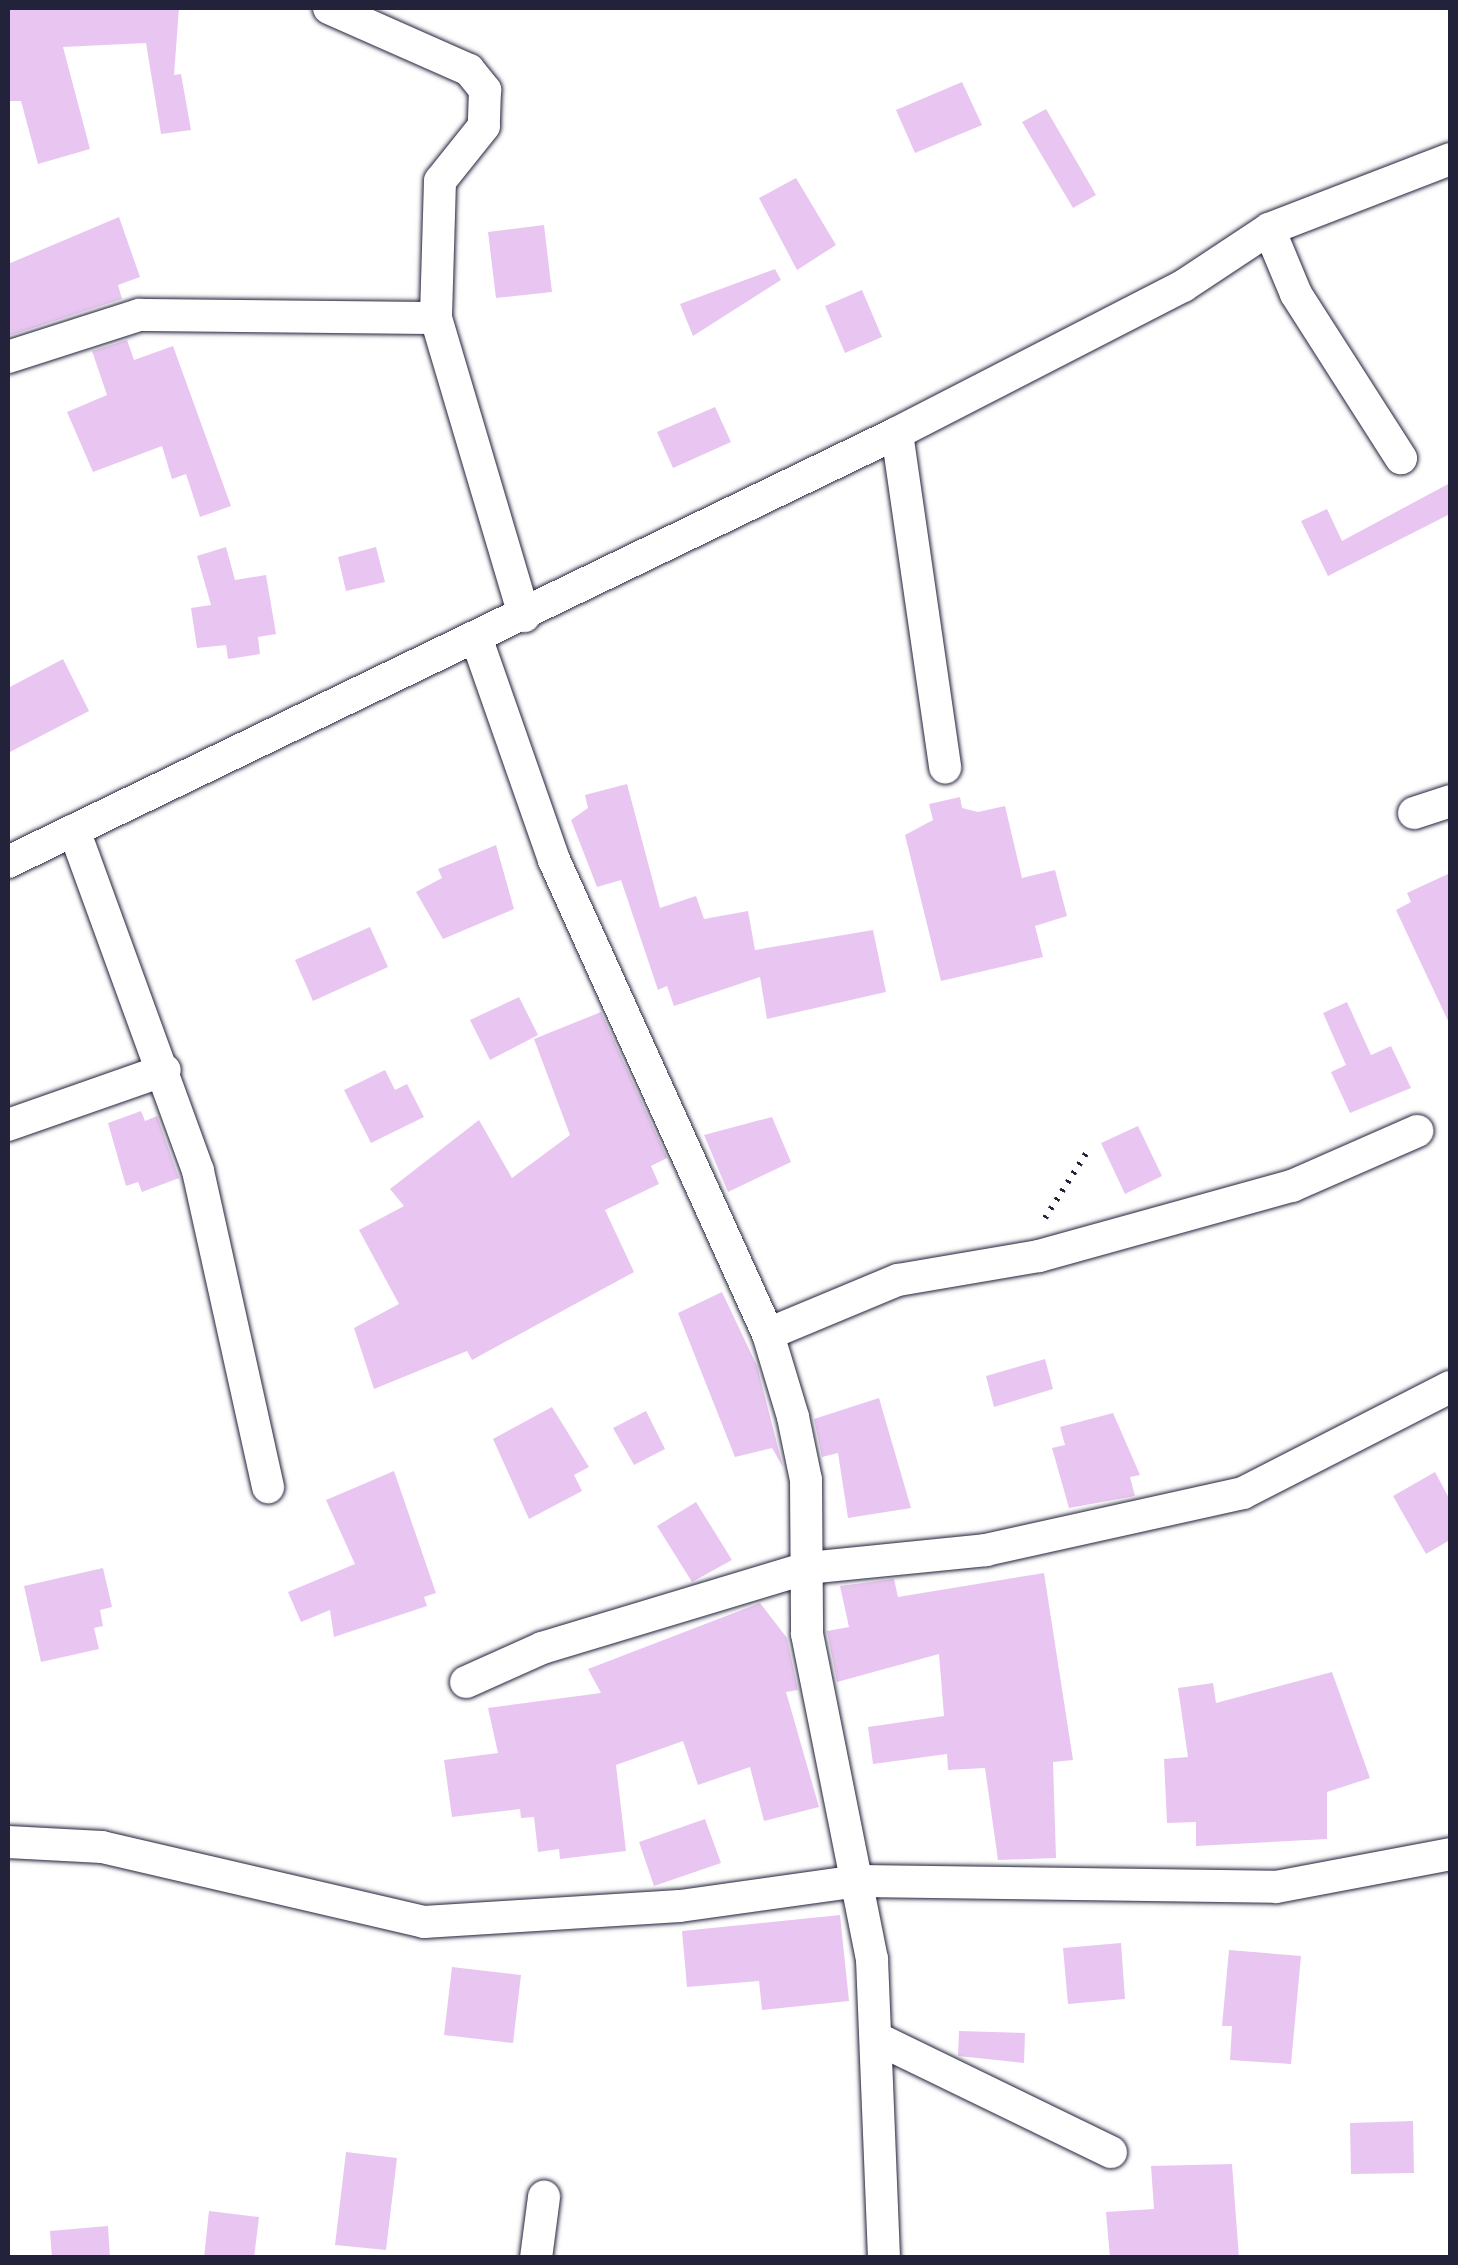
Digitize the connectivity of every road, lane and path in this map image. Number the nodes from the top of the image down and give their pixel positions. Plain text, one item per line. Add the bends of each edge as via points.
1 (329, 8) edge
2 (1449, 164) edge
3 (1269, 229) junction
4 (436, 318) junction
5 (8, 358) edge
6 (897, 434) junction
7 (1401, 458) dead end
8 (524, 616) junction
9 (478, 640) junction
10 (945, 768) dead end
11 (1450, 801) edge
12 (1414, 813) dead end
13 (74, 830) junction
14 (10, 864) edge
15 (165, 1070) junction
16 (8, 1125) edge
17 (1417, 1131) dead end
18 (1089, 1149) dead end
19 (1016, 1260) junction
20 (768, 1334) junction
21 (1450, 1387) edge
22 (268, 1487) dead end
23 (807, 1568) junction
24 (466, 1682) dead end
25 (8, 1842) edge
26 (1450, 1854) edge
27 (859, 1881) junction
28 (878, 2038) junction
29 (1111, 2152) dead end
30 (544, 2197) dead end
31 (536, 2258) edge
32 (884, 2258) edge

1 - 4 street via 469,70 484,90 484,126 440,181
2 - 3 street
3 - 6 street via 1183,286
3 - 7 street via 1296,294
4 - 5 street via 139,315
4 - 8 street
6 - 8 street
6 - 10 street
8 - 9 street
9 - 13 street
9 - 20 street via 554,860
11 - 12 street
13 - 14 street
13 - 15 street
15 - 16 street
15 - 22 street via 207,1201
17 - 19 street via 1292,1186
18 - 19 path
19 - 20 street via 898,1280
20 - 23 street via 806,1480
21 - 23 street via 1292,1471 1201,1505 986,1550
23 - 24 street via 542,1648
23 - 27 street via 807,1634
25 - 27 street via 102,1847 424,1922 680,1906
26 - 27 street via 1276,1887
27 - 28 street
28 - 29 street
28 - 32 street
30 - 31 street

